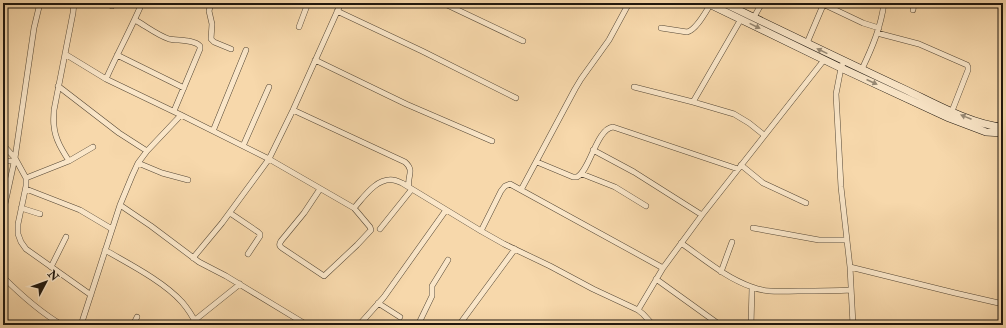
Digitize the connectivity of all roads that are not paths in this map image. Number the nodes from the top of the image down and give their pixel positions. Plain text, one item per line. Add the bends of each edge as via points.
1 (40, 3) edge
2 (74, 3) edge
3 (105, 3) edge
4 (142, 3) edge
5 (211, 3) edge
6 (308, 3) edge
7 (341, 3) edge
8 (443, 3) edge
9 (630, 3) edge
10 (724, 3) edge
11 (762, 3) edge
12 (884, 3) edge
13 (914, 3) edge
14 (709, 4) edge
15 (823, 4) edge
16 (112, 6) dead end
17 (913, 10) dead end
18 (337, 11) junction
19 (754, 17) junction
20 (741, 19) junction
21 (135, 20) junction
22 (299, 26) dead end
23 (661, 28) dead end
24 (878, 30) junction
25 (523, 41) dead end
26 (807, 43) junction
27 (231, 49) dead end
28 (246, 50) dead end
29 (65, 54) junction
30 (117, 55) junction
31 (315, 60) junction
32 (824, 60) junction
33 (844, 60) junction
34 (841, 68) junction
35 (862, 69) junction
36 (106, 79) junction
37 (1003, 83) edge
38 (58, 86) junction
39 (269, 87) dead end
40 (634, 87) dead end
41 (184, 88) junction
42 (516, 98) dead end
43 (693, 102) junction
44 (293, 110) junction
45 (174, 111) junction
46 (952, 111) junction
47 (181, 115) junction
48 (1003, 129) edge
49 (213, 131) junction
50 (764, 135) junction
51 (492, 141) dead end
52 (3, 145) edge
53 (243, 146) junction
54 (93, 147) dead end
55 (593, 150) junction
56 (147, 151) junction
57 (269, 159) junction
58 (15, 160) junction
59 (3, 161) edge
60 (69, 161) junction
61 (537, 162) junction
62 (138, 163) junction
63 (740, 167) junction
64 (582, 174) junction
65 (26, 178) junction
66 (188, 180) dead end
67 (410, 188) junction
68 (26, 189) junction
69 (320, 189) junction
70 (521, 190) junction
71 (806, 203) dead end
72 (120, 205) junction
73 (646, 206) dead end
74 (21, 208) junction
75 (354, 208) junction
76 (446, 210) junction
77 (3, 213) edge
78 (230, 213) junction
79 (40, 214) dead end
80 (702, 215) junction
81 (753, 228) dead end
82 (112, 229) junction
83 (380, 229) dead end
84 (480, 231) junction
85 (66, 238) dead end
86 (847, 240) junction
87 (732, 242) dead end
88 (682, 243) junction
89 (515, 249) junction
90 (105, 250) junction
91 (248, 254) dead end
92 (193, 258) junction
93 (448, 260) dead end
94 (51, 267) junction
95 (850, 267) junction
96 (663, 268) junction
97 (721, 272) junction
98 (3, 278) edge
99 (656, 279) junction
100 (240, 284) junction
101 (752, 288) junction
102 (851, 290) junction
103 (91, 295) junction
104 (378, 303) junction
105 (1003, 304) edge
106 (638, 310) junction
107 (137, 317) dead end
108 (400, 317) dead end
109 (3, 322) edge
110 (196, 323) edge
111 (304, 324) edge
112 (13, 325) edge
113 (62, 325) edge
114 (81, 325) edge
115 (133, 325) edge
116 (359, 325) edge
117 (418, 325) edge
118 (459, 325) edge
119 (653, 325) edge
120 (720, 325) edge
121 (751, 325) edge
122 (853, 325) edge

1 - 58 street via 33,34
2 - 29 street
3 - 16 street
4 - 21 street
5 - 27 street via 211,39
6 - 22 street
7 - 18 street
8 - 25 street
9 - 61 street via 609,40 575,89
10 - 19 main road
11 - 19 street
12 - 24 street
13 - 17 street
14 - 20 main road
14 - 23 street via 690,32
15 - 24 street
15 - 26 street
18 - 31 street
18 - 42 street
19 - 26 main road
20 -> 32 main road
20 - 43 street
21 - 30 street
21 - 41 street via 163,36 194,42 200,46
24 - 35 street
24 - 46 street via 967,65 968,70
33 -> 26 main road
28 - 49 street
29 - 36 street
29 - 38 street
30 - 36 street
30 - 41 street
31 - 44 street
31 - 51 street via 406,104
32 - 34 main road
32 - 50 street
33 - 34 street
33 - 35 main road
34 -> 48 main road via 949,118 986,132
34 - 86 street via 836,94 841,187
35 - 46 main road
36 - 45 street
37 - 48 street
38 - 56 street
38 - 60 street via 54,110 55,134
39 - 53 street
40 - 43 street
41 - 45 street
43 - 50 street via 734,114
44 - 57 street
44 - 67 street via 405,162 409,166
45 - 47 street
48 -> 46 main road
47 - 49 street
47 - 56 street
49 - 53 street
50 - 63 street
52 - 58 street
53 - 57 street
54 - 60 street
55 - 63 street via 605,130 613,127
55 - 64 street
55 - 80 street via 634,172
56 - 62 street
57 - 69 street
57 - 78 street
58 - 59 street
58 - 65 street
58 - 77 street
60 - 65 street
61 - 64 street via 573,177
61 - 70 street
62 - 66 street
62 - 72 street
63 - 71 street via 763,183
63 - 80 street
64 - 73 street via 615,187
65 - 68 street
67 - 75 street via 393,180 384,181 375,185
67 - 76 street
67 - 83 street
68 - 74 street
68 - 82 street via 80,210
69 - 75 street
69 - 75 street via 279,244 324,276 371,230
70 - 84 street via 510,184 505,186
70 - 96 street
72 - 82 street
72 - 92 street
74 - 79 street
74 - 94 street via 18,224 21,242 26,249
76 - 84 street
76 - 104 street
78 - 91 street via 260,234
78 - 92 street
80 - 88 street
81 - 86 street via 818,240
82 - 90 street
84 - 89 street
85 - 94 street
86 - 95 street
87 - 97 street
88 - 96 street
88 - 97 street
89 - 106 street
89 - 118 street
90 - 103 street
90 - 110 street via 144,272 170,291 182,302
92 - 100 street
93 - 117 street via 432,286 432,296
94 - 103 street
95 - 102 street
95 - 105 street
96 - 99 street
97 - 101 street
98 - 113 street via 50,318
99 - 106 street
99 - 120 street
100 - 110 street
100 - 111 street
101 - 102 street via 779,291
101 - 121 street
102 - 122 street
103 - 114 street
104 - 108 street
104 - 116 street
106 - 119 street
107 - 115 street
109 - 112 street

